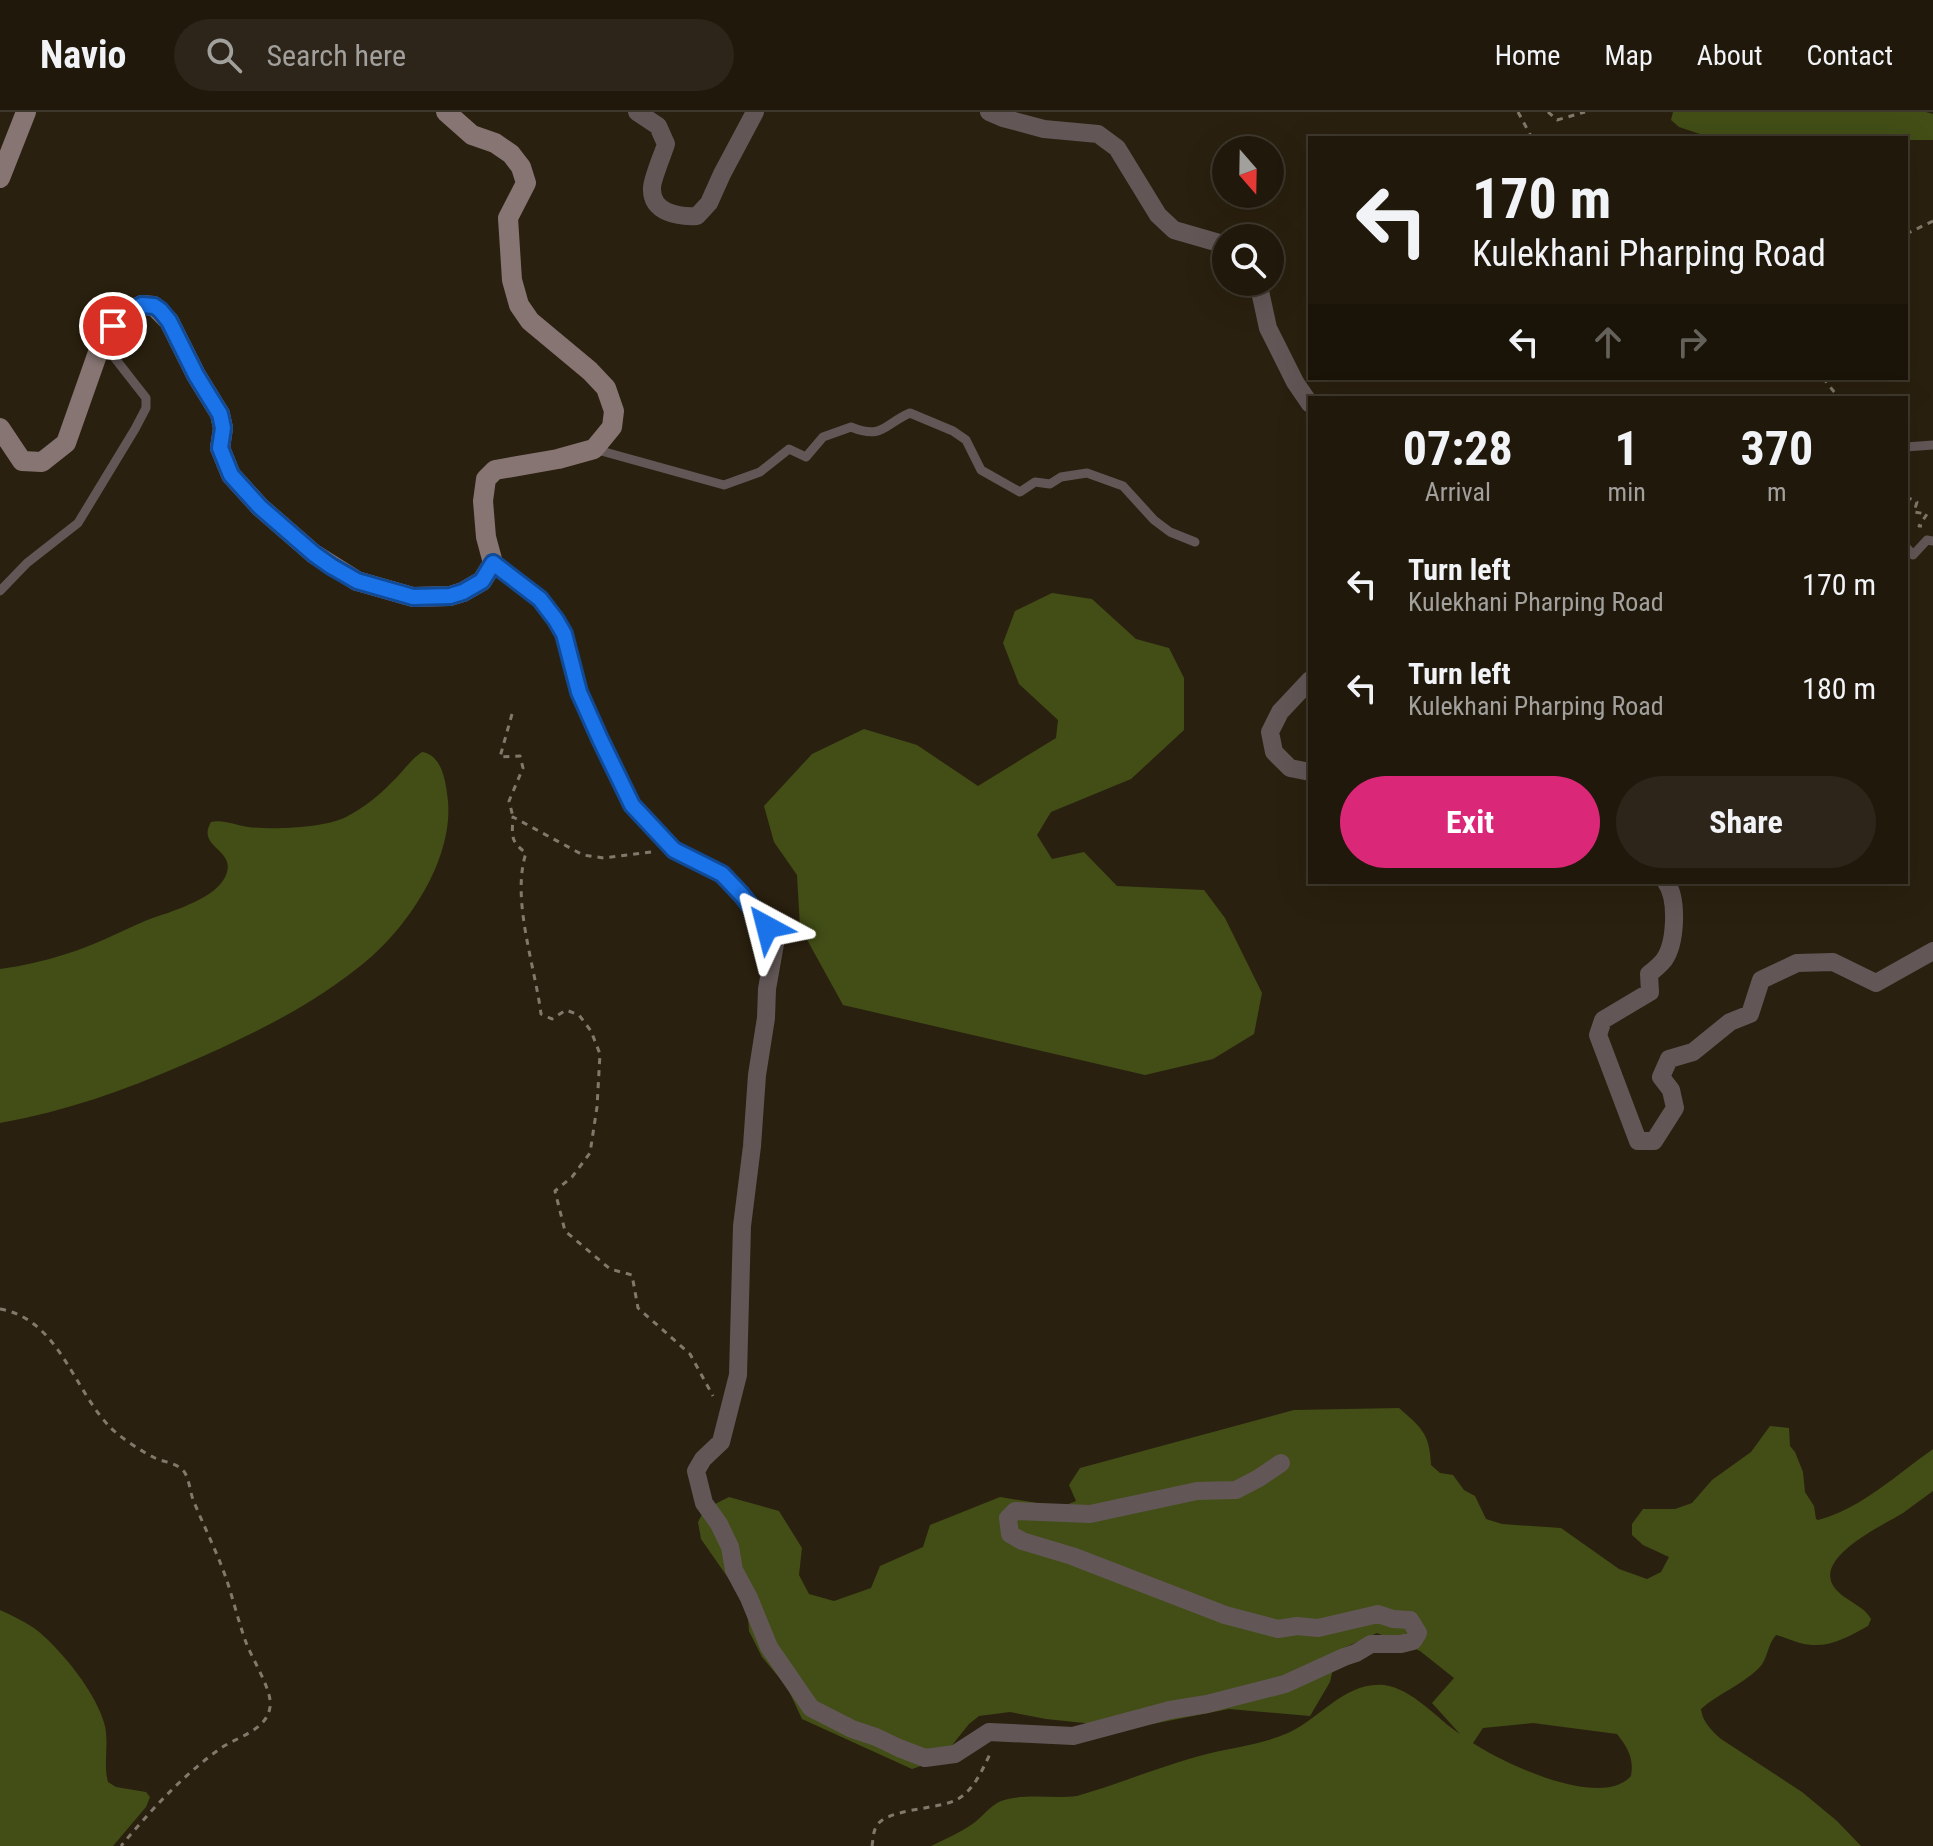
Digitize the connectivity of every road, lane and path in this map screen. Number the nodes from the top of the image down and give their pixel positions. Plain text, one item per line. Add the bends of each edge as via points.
1 (26, 112) edge
2 (446, 112) edge
3 (637, 112) edge
4 (755, 112) edge
5 (989, 112) edge
6 (1518, 112) edge
7 (1548, 112) edge
8 (1585, 112) edge
9 (1531, 136) edge
10 (0, 178) edge
11 (1933, 221) edge
12 (1908, 233) edge
13 (1212, 241) edge
14 (1261, 296) edge
15 (102, 341) junction
16 (1825, 380) edge
17 (1837, 396) edge
18 (1308, 401) edge
19 (0, 428) edge
20 (1933, 445) edge
21 (1908, 447) edge
22 (594, 449) junction
23 (1908, 498) edge
24 (1930, 540) edge
25 (1195, 542) dead end
26 (1908, 549) edge
27 (493, 563) junction
28 (0, 591) edge
29 (1308, 682) edge
30 (512, 714) dead end
31 (1308, 772) edge
32 (513, 817) junction
33 (674, 850) junction
34 (1667, 884) edge
35 (1933, 951) edge
36 (0, 1309) edge
37 (726, 1421) junction
38 (1281, 1463) dead end
39 (1002, 1731) junction
40 (121, 1846) edge
41 (872, 1846) edge

1 - 10 main road
2 - 22 main road via 472,135 511,154 521,167 526,183 508,218 512,280 530,321 606,388 614,411 612,427
3 - 4 street via 658,126 666,144 651,189 656,201 668,214 684,217 697,216 709,203
5 - 13 street via 1044,129 1098,134 1117,148 1158,215 1174,230
6 - 9 path
7 - 8 path via 1557,120
11 - 12 path
14 - 18 street via 1268,328
15 - 19 main road via 66,443 42,462 22,461
15 - 27 main road via 128,312 142,305 160,310 220,414 220,448 231,475 314,554 357,581 413,597 450,596 482,581
15 - 28 lane via 146,398 146,408 78,523
16 - 17 path
20 - 21 lane
22 - 25 lane via 724,485 760,472 789,449 806,457 823,437 851,427 866,433 884,430 910,413 966,440 981,470 1020,492 1035,482 1050,484 1087,473 1123,486 1154,520
22 - 27 main road via 495,470 486,479 483,501
23 - 24 path via 1917,502 1914,512 1927,514 1919,526 1930,526
24 - 26 lane via 1913,555
27 - 33 street via 540,599 556,620 579,692 632,805
29 - 31 street via 1280,712 1270,732 1274,752 1290,768
30 - 32 path via 500,757 520,756 523,768 509,801
32 - 33 path via 593,857
32 - 37 path via 512,837 526,853 521,869 524,919 541,1014 552,1019 566,1010 579,1015 600,1054 590,1153 555,1191 565,1231 610,1269 632,1275 638,1308 690,1354
33 - 37 street via 722,874 775,944 742,1226 738,1375
34 - 35 street via 1674,904 1673,934 1665,959 1649,974 1650,992 1603,1020 1598,1035 1638,1141 1654,1141 1675,1108 1661,1077 1669,1059 1693,1052 1730,1022 1750,1014 1761,980 1797,963 1833,962 1876,983
36 - 40 path via 25,1317 42,1331 111,1428 150,1455 176,1464 186,1475 270,1700 262,1723 189,1774
37 - 39 street via 721,1442 696,1471 704,1503 730,1547 734,1570 769,1647 811,1708 925,1758 955,1754 989,1732
38 - 39 street via 1236,1490 1197,1491 1090,1514 1015,1511 1008,1518 1010,1534 1225,1615 1278,1629 1318,1628 1378,1614 1410,1620 1418,1633 1413,1641 1371,1644 1285,1684 1073,1736
39 - 41 path via 981,1773 961,1798 887,1817 876,1826

